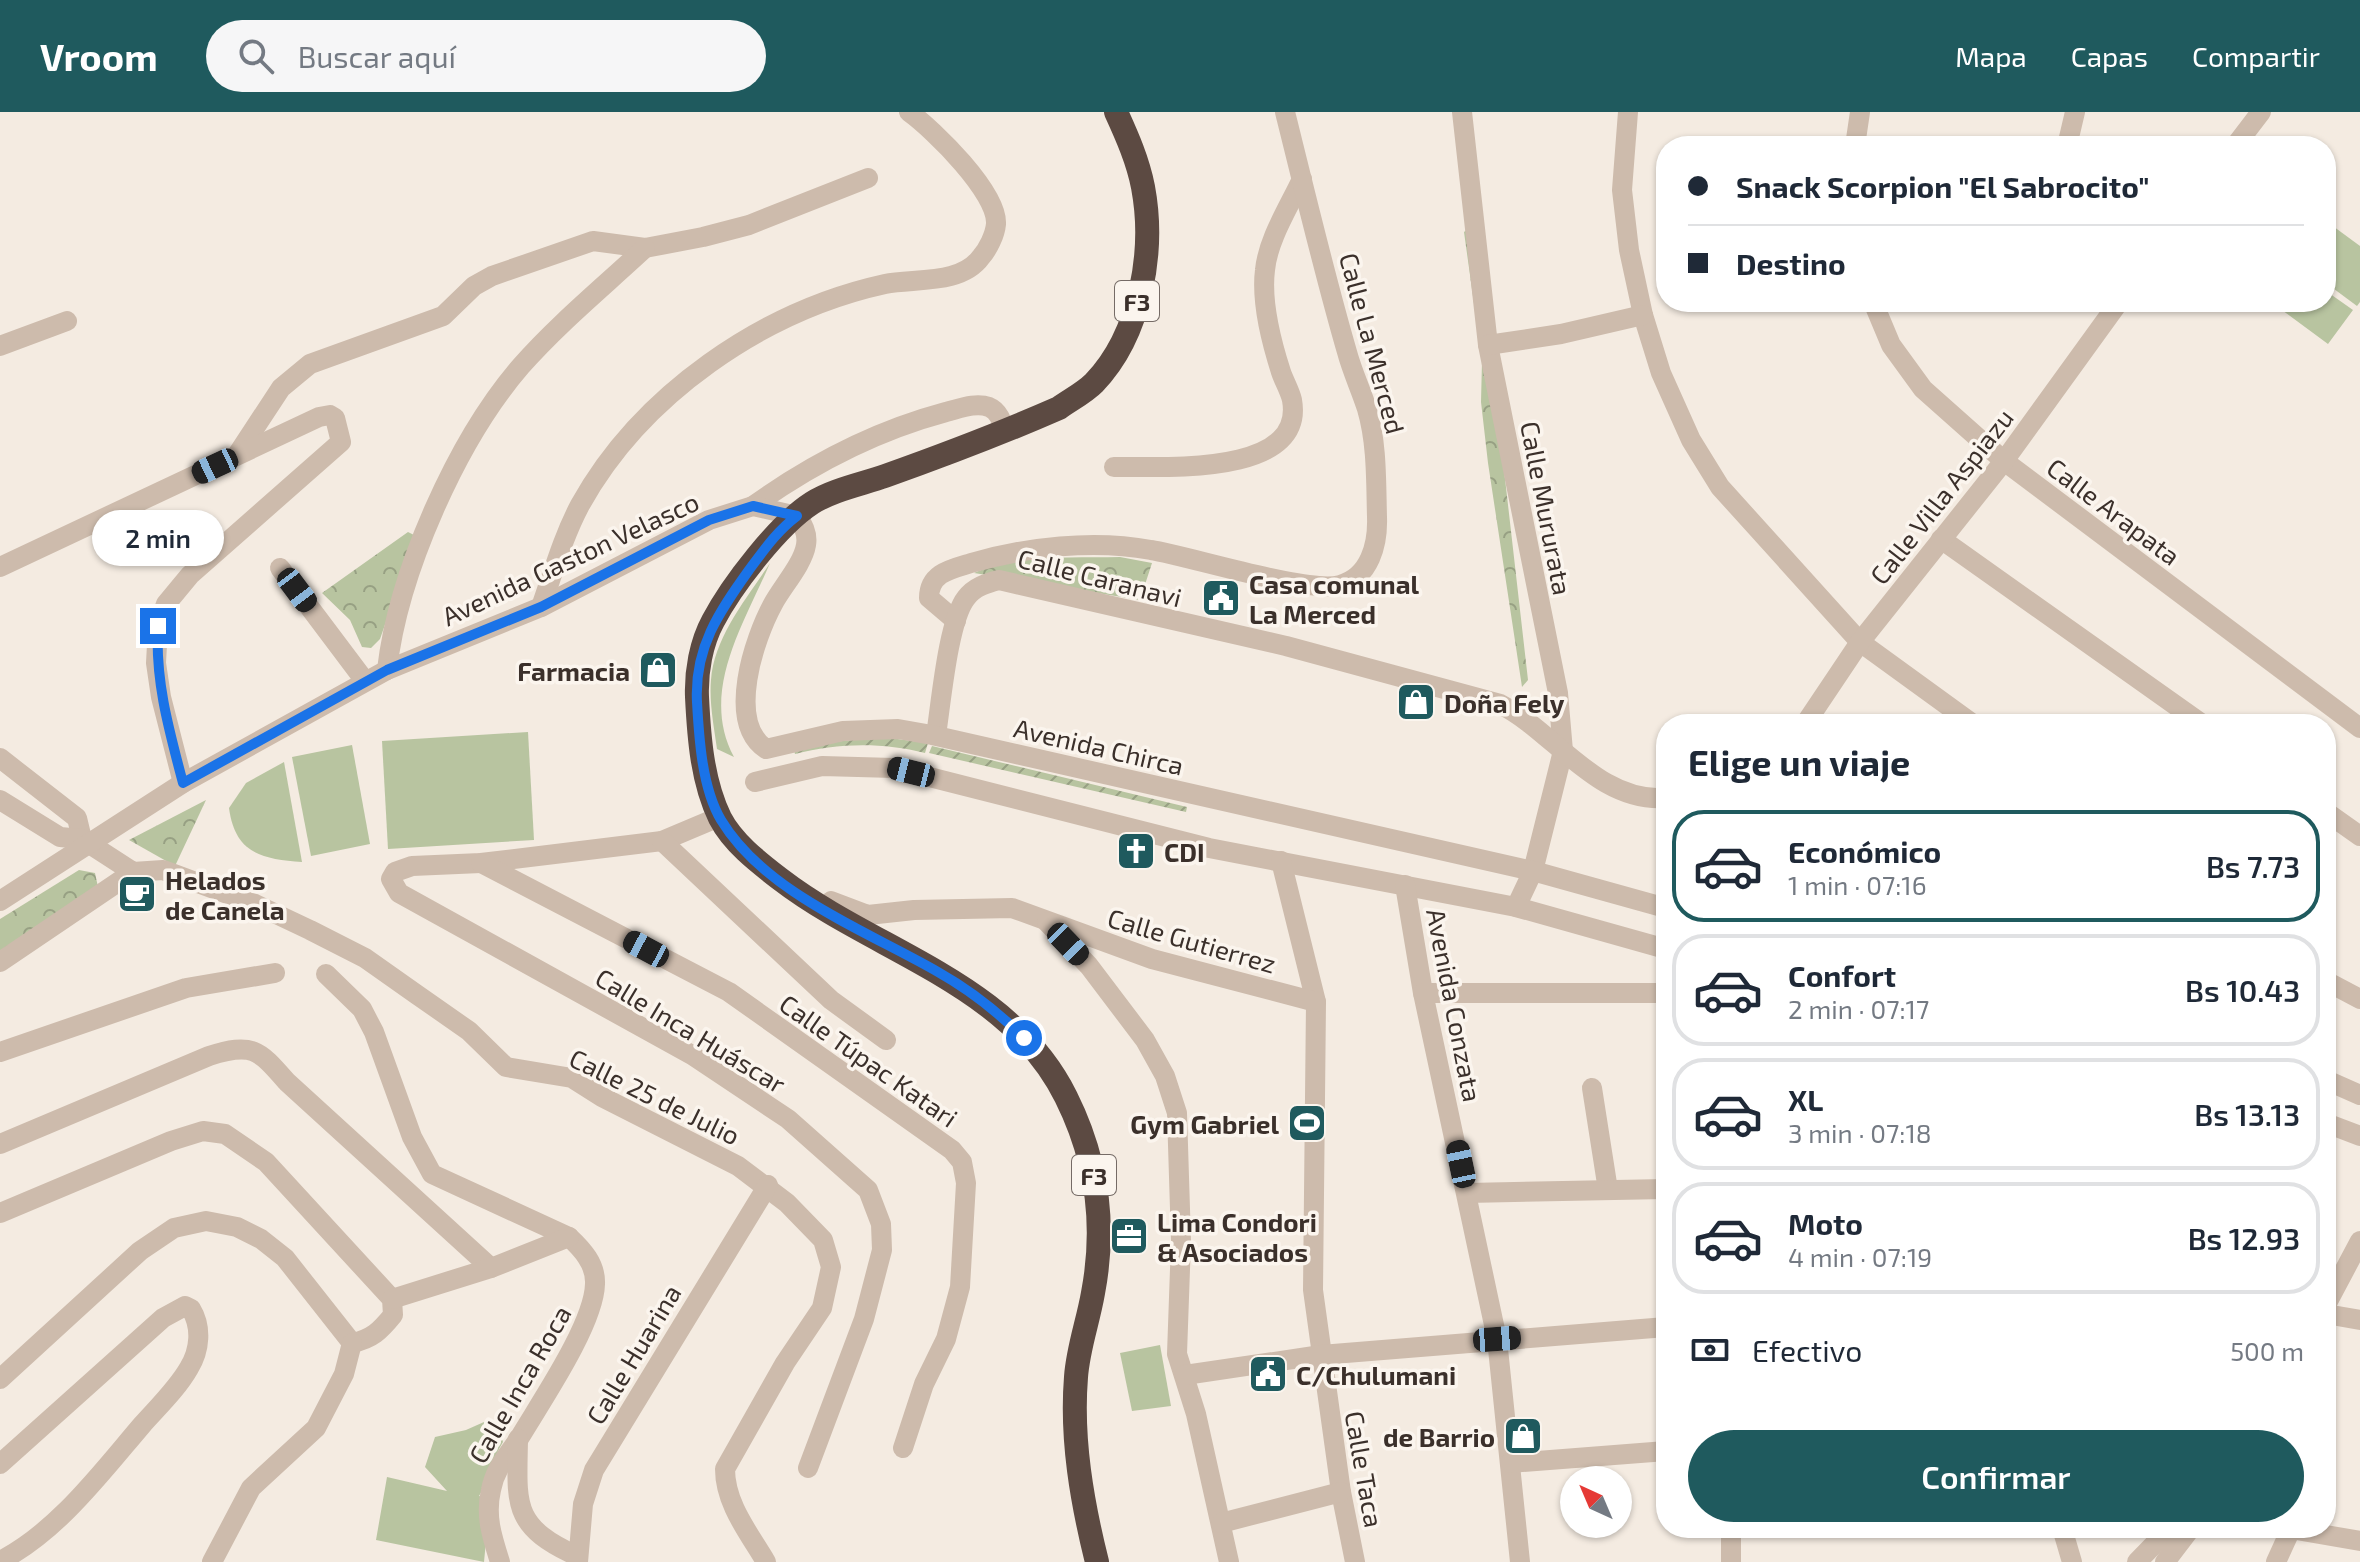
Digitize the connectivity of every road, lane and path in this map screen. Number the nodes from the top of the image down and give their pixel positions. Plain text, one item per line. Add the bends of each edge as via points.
1 (909, 112) edge
2 (1116, 112) edge
3 (1285, 112) edge
4 (1451, 112) edge
5 (1462, 112) edge
6 (1628, 112) edge
7 (1860, 112) edge
8 (2075, 112) edge
9 (2261, 112) edge
10 (1856, 136) edge
11 (2069, 136) edge
12 (2243, 136) edge
13 (1466, 160) junction
14 (868, 178) dead end
15 (1302, 179) junction
16 (645, 248) junction
17 (1877, 312) edge
18 (2112, 312) edge
19 (1643, 315) junction
20 (67, 321) dead end
21 (1488, 345) junction
22 (0, 346) edge
23 (1005, 432) junction
24 (237, 455) junction
25 (2004, 461) junction
26 (1114, 467) dead end
27 (753, 506) junction
28 (797, 516) junction
29 (1941, 539) junction
30 (0, 567) edge
31 (280, 568) dead end
32 (541, 607) junction
33 (956, 621) junction
34 (1860, 642) junction
35 (387, 670) junction
36 (365, 681) junction
37 (1812, 714) edge
38 (1959, 714) edge
39 (2188, 714) edge
40 (2360, 728) edge
41 (936, 735) junction
42 (822, 737) junction
43 (1563, 751) junction
44 (0, 758) edge
45 (851, 767) junction
46 (22, 776) junction
47 (755, 782) dead end
48 (183, 783) junction
49 (0, 797) edge
50 (1656, 799) edge
51 (719, 817) junction
52 (2336, 819) edge
53 (2360, 836) edge
54 (662, 841) junction
55 (86, 842) junction
56 (1281, 861) junction
57 (481, 863) junction
58 (1533, 871) junction
59 (133, 872) junction
60 (1405, 885) junction
61 (0, 901) edge
62 (1656, 905) edge
63 (1516, 907) junction
64 (826, 911) junction
65 (1047, 922) junction
66 (1656, 946) edge
67 (0, 962) edge
68 (275, 973) dead end
69 (326, 974) dead end
70 (2336, 986) edge
71 (1423, 993) junction
72 (1656, 993) edge
73 (2360, 999) edge
74 (1316, 1002) junction
75 (886, 1040) dead end
76 (0, 1052) edge
77 (2336, 1084) edge
78 (1592, 1088) dead end
79 (2360, 1095) edge
80 (2336, 1127) edge
81 (2360, 1136) edge
82 (0, 1144) edge
83 (768, 1185) junction
84 (1656, 1189) edge
85 (1608, 1190) junction
86 (1467, 1193) junction
87 (0, 1213) edge
88 (569, 1237) junction
89 (2360, 1241) edge
90 (491, 1268) junction
91 (2336, 1286) edge
92 (392, 1299) junction
93 (2336, 1316) edge
94 (2360, 1320) edge
95 (1656, 1328) edge
96 (1497, 1339) junction
97 (352, 1343) junction
98 (1321, 1355) junction
99 (1185, 1375) junction
100 (0, 1379) edge
101 (518, 1439) junction
102 (903, 1448) dead end
103 (1656, 1452) edge
104 (1510, 1463) junction
105 (0, 1464) edge
106 (808, 1468) dead end
107 (1341, 1492) junction
108 (1221, 1523) junction
109 (2336, 1537) edge
110 (1731, 1538) edge
111 (2065, 1538) edge
112 (2160, 1538) edge
113 (2183, 1538) edge
114 (2285, 1538) edge
115 (2360, 1541) edge
116 (27, 1557) edge
117 (578, 1559) edge
118 (0, 1561) edge
119 (212, 1562) edge
120 (500, 1562) edge
121 (766, 1562) edge
122 (1097, 1562) edge
123 (1229, 1562) edge
124 (1355, 1562) edge
125 (1520, 1562) edge
126 (1731, 1562) edge
127 (2072, 1562) edge
128 (2137, 1562) edge
129 (2165, 1562) edge
130 (2276, 1562) edge

1 - 32 street via 949,150 994,209 996,226 980,259 965,271 836,298 748,338 702,368 607,462 579,507
2 - 23 highway, F3 via 1143,186 1149,236 1140,294 1111,362 1092,384 1059,408
3 - 15 street, Calle La Merced
4 - 13 street
5 - 13 street, Calle Mururata
6 - 19 street via 1622,190
7 - 10 street
8 - 11 street
9 - 12 street
13 - 21 street, Calle Mururata
14 - 16 street via 749,225
15 - 26 street via 1265,271 1272,343 1293,401 1283,435 1254,457 1220,464
15 - 33 street, Calle La Merced via 1372,434 1378,524 1368,565 1339,586 1108,544 1053,549 989,558 938,576 929,598
16 - 24 street via 608,240 567,249 492,276 443,316 310,364 281,388
16 - 35 street via 520,367 470,436 424,535 391,638
17 - 25 street, Calle Arapata via 1891,345 1923,389
18 - 25 street, Calle Villa Aspiazu
19 - 21 street
19 - 34 street via 1685,427 1720,487
20 - 22 street
21 - 43 street, Calle Mururata via 1558,693
23 - 27 street via 990,407 972,405 913,421 840,450
23 - 28 highway, F3 via 815,501
24 - 30 street
24 - 48 street via 319,417 330,415 339,423 341,442 190,575 166,604 158,626 156,663
25 - 29 street, Calle Villa Aspiazu
25 - 40 street, Calle Arapata
27 - 28 street
27 - 32 street, Avenida Gaston Velasco via 709,520
28 - 42 street, Avenida Chirca via 806,545 754,650 746,680 747,712 750,729 766,749
28 - 51 highway, F3 via 778,530 729,597 712,622 702,651 697,689 700,743
29 - 34 street, Calle Villa Aspiazu
29 - 39 street
31 - 36 street
32 - 35 street, Avenida Gaston Velasco
33 - 41 street, Calle Caranavi
33 - 43 street, Calle Caranavi via 965,599 999,580 1286,646 1500,704 1526,717
34 - 37 street, Calle Villa Aspiazu
34 - 38 street
35 - 36 street, Avenida Gaston Velasco
36 - 48 street, Avenida Gaston Velasco
41 - 42 street, Avenida Chirca via 898,729
41 - 58 street, Avenida Chirca
42 - 45 street
43 - 50 street, Calle Caranavi via 1627,792
43 - 58 street, Calle Mururata
44 - 46 street
45 - 47 street via 822,766
45 - 56 street via 894,768 1163,837
46 - 49 street
46 - 55 street via 77,818
48 - 55 street, Avenida Gaston Velasco
49 - 55 street via 60,837
51 - 54 street
51 - 64 highway, F3 via 752,857
52 - 53 street
54 - 57 street
54 - 75 street via 831,1000
55 - 59 street, Calle 25 de Julio
55 - 61 street, Avenida Gaston Velasco
56 - 60 street
56 - 74 street, Calle Taca
57 - 102 street, Calle Túpac Katari via 729,992 962,1162 966,1183 960,1287 946,1339
57 - 106 street, Calle Inca Huáscar via 403,867 391,879 399,893 692,1055 788,1119 868,1190 881,1224 882,1250 864,1319
58 - 62 street, Avenida Chirca
58 - 63 street, Calle Mururata
59 - 67 street
59 - 83 street, Calle 25 de Julio via 163,870 292,921 365,958 469,1031 506,1067 572,1078
60 - 63 street
60 - 71 street, Avenida Conzata
63 - 66 street
64 - 65 street, Calle Gutierrez via 831,901 868,915 994,906
64 - 122 highway, F3 via 940,973 1003,1017 1053,1072 1080,1128 1099,1207 1099,1250 1076,1379 1075,1440
65 - 74 street, Calle Gutierrez via 1152,959
65 - 99 street via 1089,966 1145,1040 1177,1113 1181,1241 1176,1324 1177,1354
68 - 76 street via 186,988
69 - 88 street, Calle Inca Roca via 362,1009 422,1161 432,1174
70 - 73 street
71 - 72 street
71 - 86 street, Avenida Conzata
74 - 98 street, Calle Taca via 1313,1290
77 - 79 street
78 - 85 street
80 - 81 street
82 - 90 street via 209,1056 251,1050 265,1055 287,1082
83 - 117 street, Calle Huarina via 594,1470 583,1504
83 - 121 street, Calle 25 de Julio via 823,1240 831,1267 822,1308 725,1469 725,1486 736,1513
84 - 85 street
85 - 86 street
86 - 96 street, Avenida Conzata
87 - 92 street via 171,1141 203,1131 225,1134 266,1162
88 - 90 street
88 - 101 street, Calle Inca Roca via 593,1268 591,1314
89 - 91 street
90 - 92 street
92 - 97 street via 393,1315 382,1329 371,1339
93 - 94 street
95 - 96 street
96 - 98 street
96 - 104 street, Avenida Conzata
97 - 100 street via 285,1258 237,1227 206,1221 174,1228 140,1251
97 - 119 street via 344,1374 316,1428 251,1488
98 - 99 street
98 - 107 street, Calle Taca
99 - 108 street
101 - 117 street via 522,1516 553,1545
101 - 120 street, Calle Inca Roca via 499,1464 490,1491 488,1524
103 - 104 street
104 - 125 street, Avenida Conzata
105 - 116 street via 163,1318 185,1306 191,1309 199,1332 189,1368
107 - 108 street
107 - 124 street, Calle Taca
108 - 123 street
109 - 115 street
110 - 126 street
111 - 127 street
112 - 128 street
113 - 129 street
114 - 130 street
116 - 118 street

